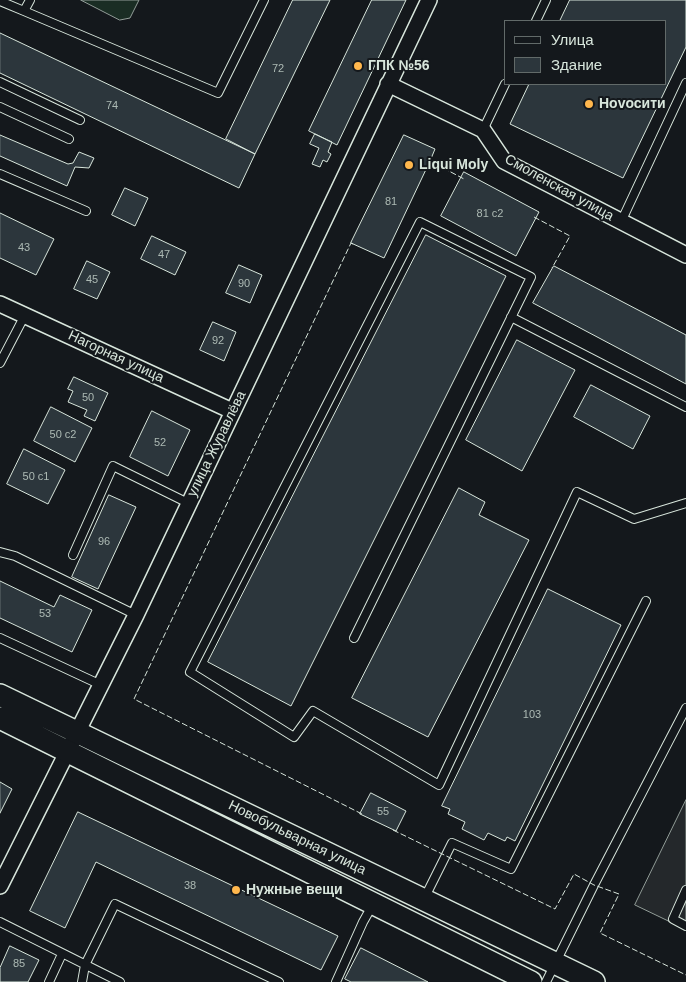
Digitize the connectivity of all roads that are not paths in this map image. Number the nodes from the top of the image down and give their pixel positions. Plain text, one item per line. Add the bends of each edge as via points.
1 (30, 0) edge
2 (264, 0) edge
3 (429, 0) edge
4 (546, 0) edge
5 (0, 1) edge
6 (24, 11) junction
7 (536, 20) edge
8 (0, 82) edge
9 (686, 83) edge
10 (388, 84) junction
11 (505, 85) edge
12 (0, 107) edge
13 (80, 120) dead end
14 (483, 130) junction
15 (69, 139) dead end
16 (0, 174) edge
17 (86, 211) dead end
18 (621, 222) junction
19 (686, 255) edge
20 (0, 304) edge
21 (25, 315) junction
22 (511, 317) junction
23 (0, 363) edge
24 (686, 407) edge
25 (232, 411) junction
26 (188, 503) junction
27 (686, 503) edge
28 (0, 552) edge
29 (73, 555) dead end
30 (646, 601) dead end
31 (136, 616) junction
32 (0, 638) edge
33 (354, 638) dead end
34 (101, 685) junction
35 (0, 695) edge
36 (686, 708) edge
37 (0, 718) edge
38 (77, 733) junction
39 (67, 752) junction
40 (0, 886) edge
41 (686, 890) edge
42 (424, 899) junction
43 (373, 904) junction
44 (0, 922) edge
45 (686, 926) edge
46 (62, 954) junction
47 (555, 963) junction
48 (85, 965) junction
49 (49, 982) edge
50 (82, 982) edge
51 (120, 982) edge
52 (279, 982) edge
53 (336, 982) edge
54 (531, 982) edge
55 (546, 982) edge
56 (594, 982) edge

1 - 6 lane
2 - 6 lane via 218,93
3 - 10 street, улица Журавлёва
4 - 7 lane
5 - 6 lane
8 - 13 lane
9 - 18 lane
10 - 14 street
10 - 25 street, улица Журавлёва
11 - 14 lane
12 - 15 lane
14 - 18 street, Смоленская улица via 504,161
16 - 17 lane
18 - 19 street, Смоленская улица
20 - 21 street, Нагорная улица
21 - 23 lane
21 - 25 street, Нагорная улица
22 - 24 lane
22 - 27 lane via 531,277 420,222 190,672 294,737 313,711 439,785 578,492 634,519
22 - 33 lane
25 - 26 street, улица Журавлёва
26 - 29 lane via 113,466
26 - 31 street, улица Журавлёва
28 - 31 lane via 15,556
30 - 42 lane via 511,869 452,843
31 - 34 street, улица Журавлёва
32 - 34 lane
34 - 38 street, улица Журавлёва
35 - 38 main road, Новобульварная улица
36 - 47 lane
37 - 39 main road, Новобульварная улица
38 - 39 street, улица Журавлёва
38 - 42 main road, Новобульварная улица
39 - 40 street, улица Журавлёва
39 - 43 main road, Новобульварная улица
41 - 45 lane via 672,919
42 - 47 main road, Новобульварная улица
43 - 53 lane
43 - 54 main road, Новобульварная улица
44 - 46 lane
46 - 48 lane
46 - 49 lane
47 - 55 lane
47 - 56 main road, Новобульварная улица
48 - 50 lane
48 - 51 lane
48 - 52 lane via 115,904

